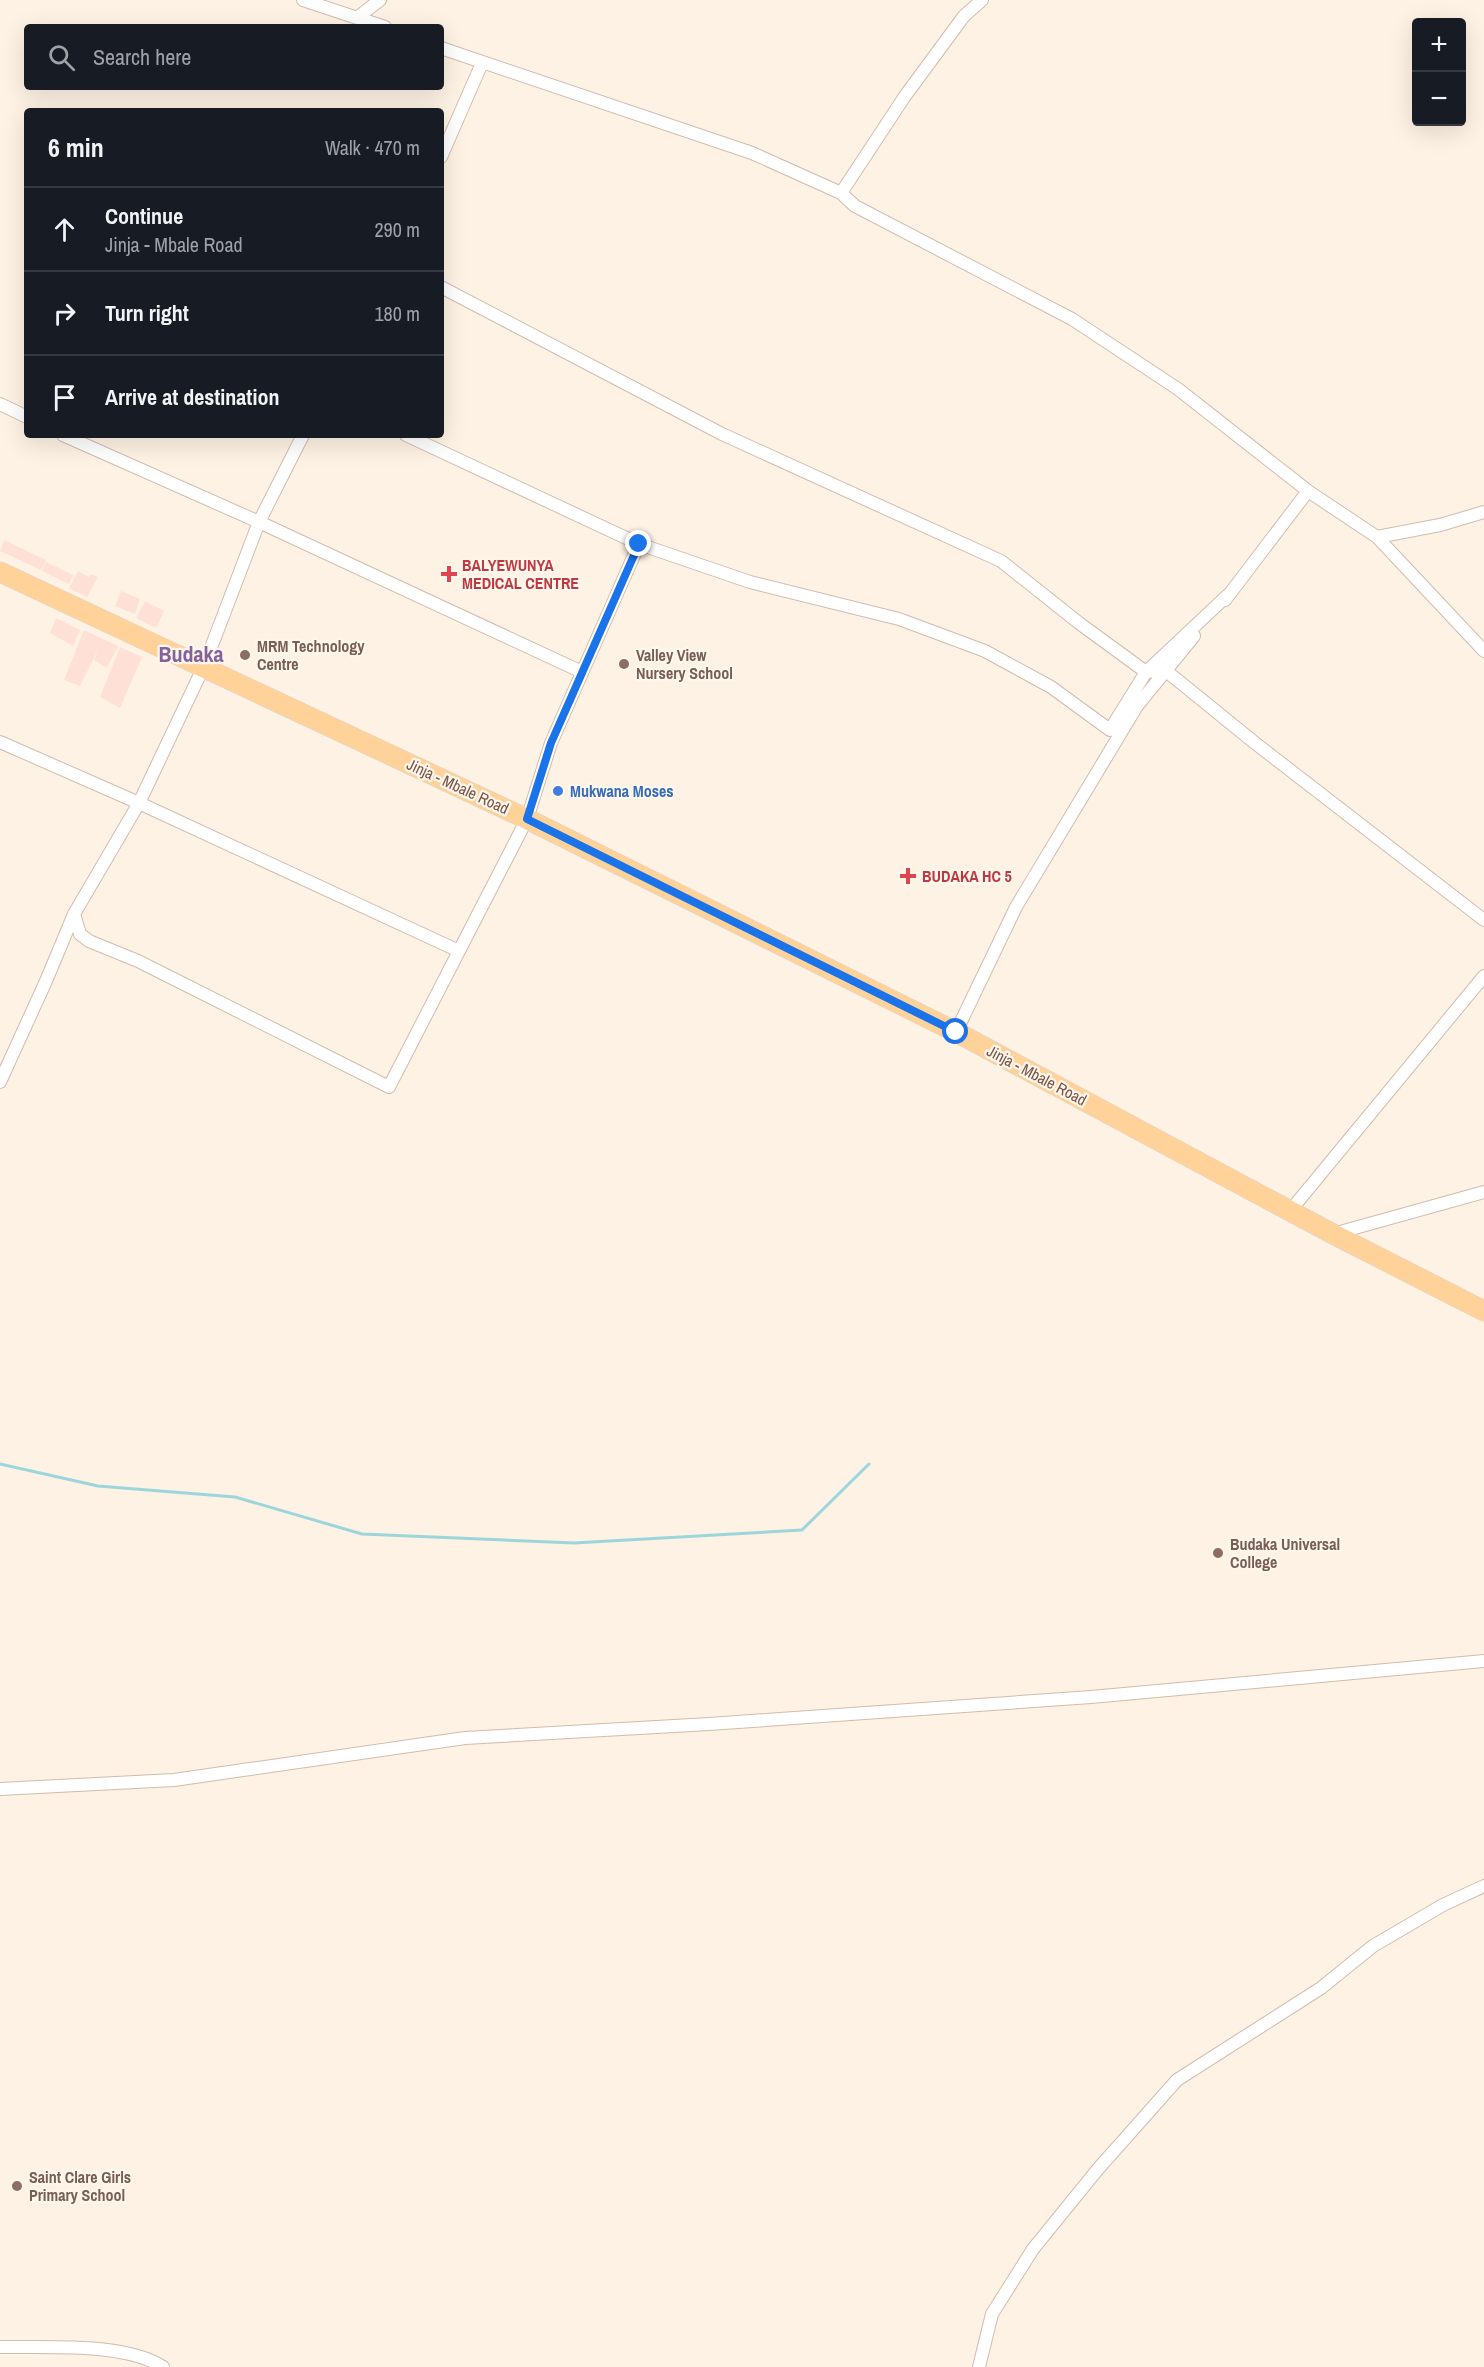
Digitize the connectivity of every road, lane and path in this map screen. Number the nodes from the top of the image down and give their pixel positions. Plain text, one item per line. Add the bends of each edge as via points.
1 (303, 0) edge
2 (380, 0) edge
3 (982, 0) edge
4 (358, 17) junction
5 (377, 24) edge
6 (444, 49) edge
7 (482, 63) junction
8 (444, 150) edge
9 (841, 193) junction
10 (444, 289) edge
11 (0, 404) edge
12 (24, 416) edge
13 (70, 438) edge
14 (301, 438) edge
15 (412, 438) edge
16 (1308, 491) junction
17 (1484, 512) edge
18 (259, 522) junction
19 (1377, 537) junction
20 (639, 544) junction
21 (0, 572) edge
22 (1230, 593) junction
23 (1484, 651) edge
24 (204, 666) junction
25 (1165, 670) junction
26 (582, 672) junction
27 (1146, 672) junction
28 (0, 742) edge
29 (139, 803) junction
30 (527, 819) junction
31 (74, 914) junction
32 (1484, 920) edge
33 (459, 951) junction
34 (1484, 976) edge
35 (956, 1032) junction
36 (0, 1082) edge
37 (1484, 1192) edge
38 (1290, 1211) junction
39 (1333, 1234) junction
40 (1484, 1311) edge
41 (1484, 1661) edge
42 (0, 1789) edge
43 (1484, 1886) edge
44 (0, 2347) edge
45 (163, 2367) edge
46 (979, 2367) edge

1 - 4 street
2 - 4 street
3 - 9 street via 964,16 905,96
4 - 5 street
6 - 7 street
7 - 8 street
7 - 9 street via 752,153
9 - 16 street via 855,206 1072,319 1178,389
10 - 27 street via 722,434 1001,561
11 - 12 street
13 - 18 street
14 - 18 street
15 - 20 street
16 - 19 street
16 - 22 street
17 - 19 street
18 - 24 street
18 - 26 street
19 - 23 street
20 - 26 street
20 - 27 street via 750,582 899,619 985,651 1051,687 1110,730
21 - 24 main road, Jinja - Mbale Road
22 - 25 street
22 - 27 street
24 - 29 street
24 - 30 main road, Jinja - Mbale Road
25 - 27 street
25 - 32 street
25 - 35 street via 1137,706 1016,907
26 - 30 street via 551,743
28 - 29 street
29 - 31 street
29 - 33 street
30 - 33 street
30 - 35 main road, Jinja - Mbale Road
31 - 33 street via 80,934 89,941 138,961 389,1087
31 - 36 street
34 - 38 street
35 - 38 main road, Jinja - Mbale Road
37 - 39 street
38 - 39 main road, Jinja - Mbale Road
39 - 40 main road, Jinja - Mbale Road
41 - 42 street via 1091,1697 465,1738 174,1780
43 - 46 street via 1373,1946 1321,1988 1177,2080 1034,2249 992,2314
44 - 45 street via 115,2351 144,2357

